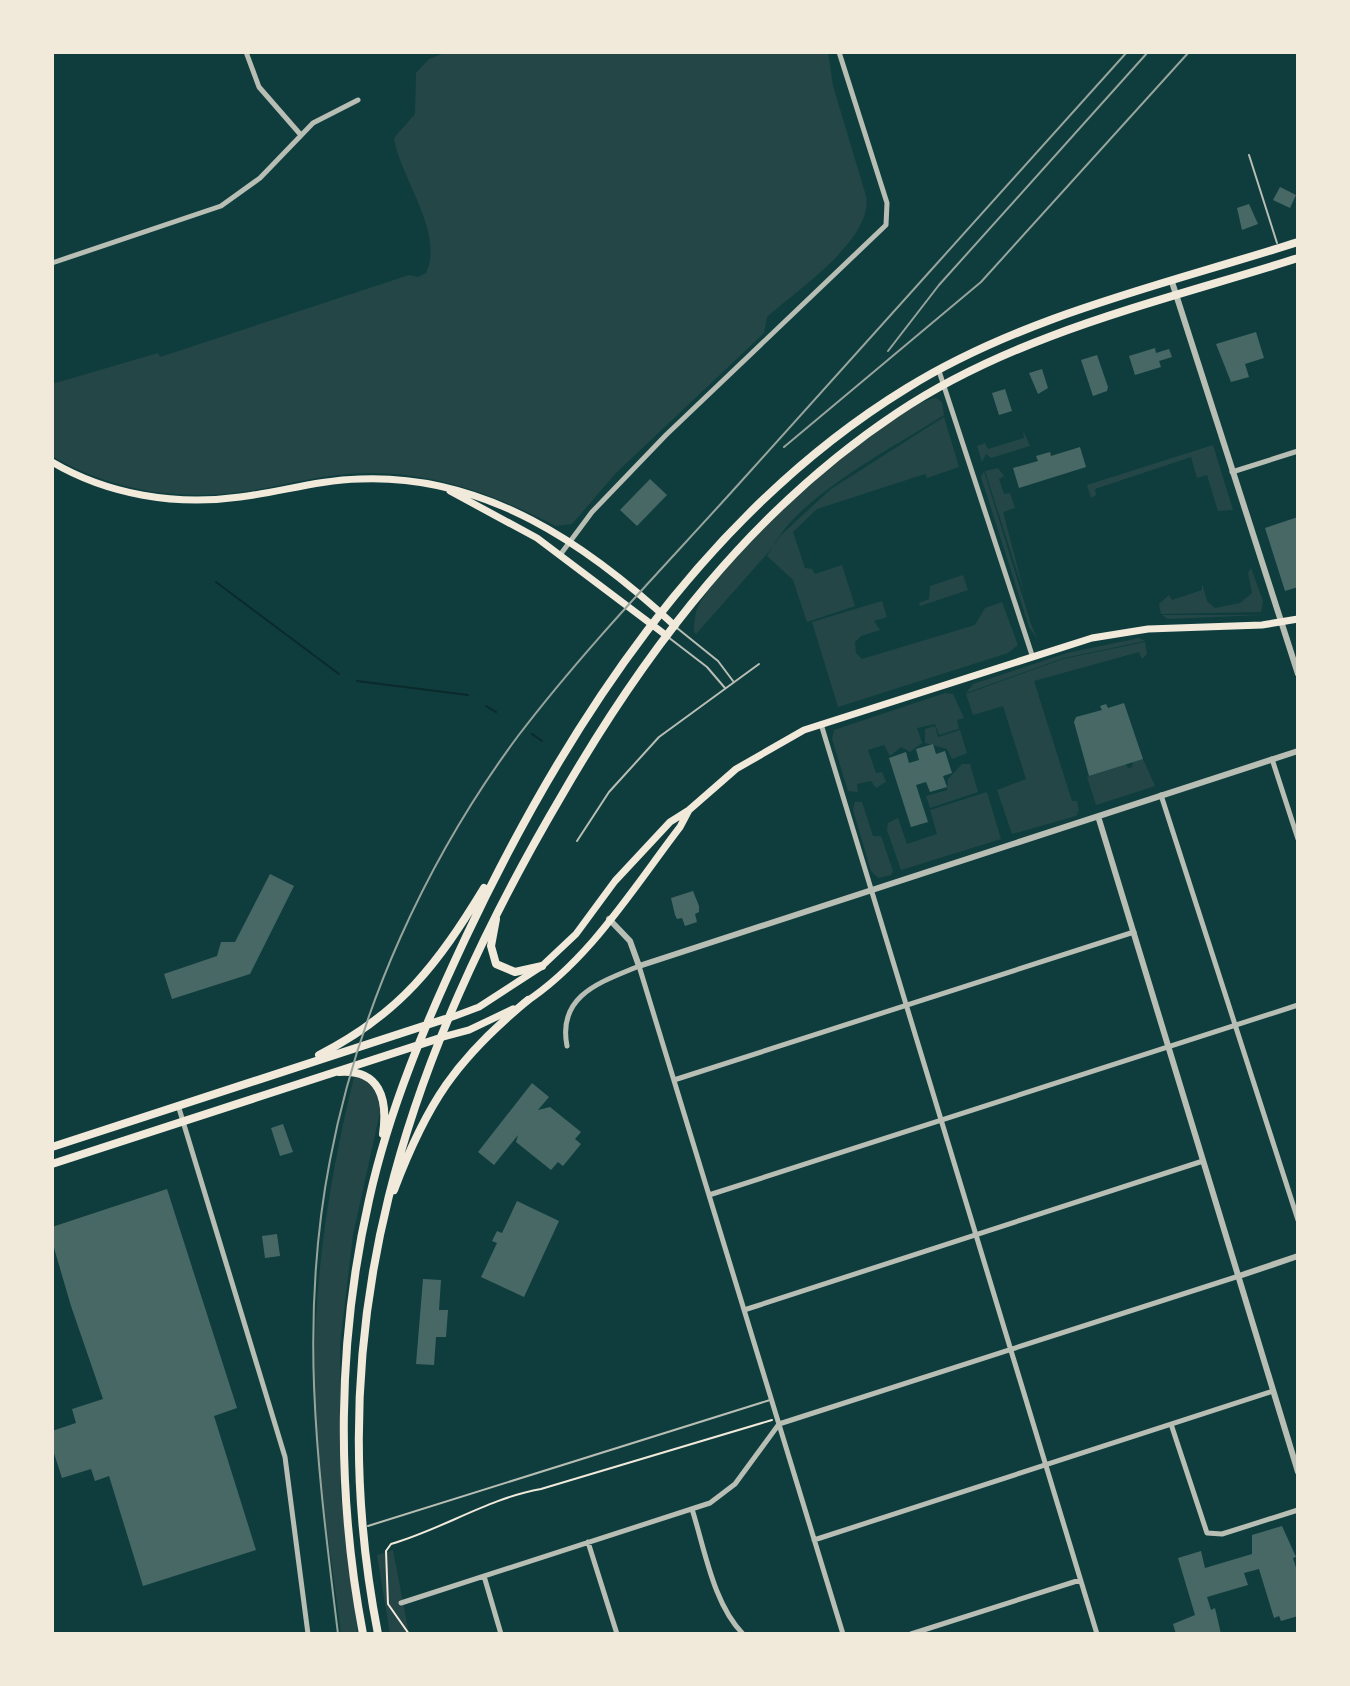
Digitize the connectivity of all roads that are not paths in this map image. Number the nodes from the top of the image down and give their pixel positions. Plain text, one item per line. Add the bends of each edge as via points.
1 (246, 52) edge
2 (839, 52) edge
3 (358, 100) dead end
4 (300, 134) junction
5 (1249, 155) dead end
6 (1298, 242) edge
7 (1279, 248) junction
8 (1298, 258) edge
9 (52, 263) edge
10 (1172, 282) junction
11 (1176, 297) junction
12 (939, 370) junction
13 (944, 385) junction
14 (1298, 451) edge
15 (52, 462) edge
16 (1232, 472) junction
17 (433, 484) junction
18 (569, 542) junction
19 (560, 555) junction
20 (663, 615) junction
21 (1298, 619) edge
22 (1281, 623) junction
23 (654, 626) junction
24 (675, 626) junction
25 (667, 636) junction
26 (1032, 655) junction
27 (759, 664) dead end
28 (1298, 674) edge
29 (734, 682) junction
30 (725, 688) junction
31 (820, 723) junction
32 (1298, 751) edge
33 (1272, 759) junction
34 (1161, 795) junction
35 (689, 810) junction
36 (1098, 816) junction
37 (1298, 839) edge
38 (577, 841) dead end
39 (505, 854) junction
40 (870, 889) junction
41 (500, 907) junction
42 (609, 919) junction
43 (1134, 932) junction
44 (542, 966) junction
45 (639, 966) junction
46 (528, 1000) junction
47 (905, 1005) junction
48 (1298, 1005) edge
49 (445, 1019) junction
50 (426, 1025) junction
51 (1235, 1025) junction
52 (437, 1039) junction
53 (418, 1045) junction
54 (567, 1046) dead end
55 (1169, 1046) junction
56 (283, 1072) junction
57 (334, 1073) junction
58 (674, 1080) junction
59 (178, 1105) junction
60 (940, 1120) junction
61 (184, 1122) junction
62 (52, 1147) edge
63 (1203, 1161) junction
64 (378, 1162) junction
65 (52, 1164) edge
66 (709, 1195) junction
67 (383, 1220) junction
68 (1298, 1220) edge
69 (975, 1235) junction
70 (1298, 1256) edge
71 (1239, 1276) junction
72 (744, 1310) junction
73 (1010, 1350) junction
74 (1273, 1391) junction
75 (771, 1399) junction
76 (778, 1421) junction
77 (1171, 1424) junction
78 (1045, 1465) junction
79 (1298, 1472) edge
80 (692, 1509) junction
81 (1298, 1510) edge
82 (363, 1528) junction
83 (814, 1540) junction
84 (588, 1542) junction
85 (484, 1576) junction
86 (1080, 1580) junction
87 (401, 1603) dead end
88 (308, 1634) edge
89 (363, 1634) edge
90 (378, 1634) edge
91 (501, 1634) edge
92 (617, 1634) edge
93 (743, 1634) edge
94 (843, 1634) edge
95 (911, 1634) edge
96 (1097, 1634) edge

1 - 4 street via 259,87
2 - 18 street via 888,218 877,235 656,445
3 - 4 street
4 - 9 street via 260,178 221,206
5 - 7 lane
6 - 7 main road
7 - 10 main road
8 - 11 main road
10 - 11 street
10 - 12 main road via 1049,322
11 - 13 main road via 1027,346
11 - 16 street
12 - 13 street
12 - 20 main road via 800,465 726,538
13 - 24 main road via 844,450 784,500
13 - 26 street
14 - 16 street
15 - 17 main road via 119,489 192,500 358,479
16 - 22 street
17 - 18 main road via 505,504
17 - 19 main road via 503,517
18 - 19 street
18 - 20 main road
19 - 23 main road
20 - 23 main road
20 - 24 main road
21 - 22 main road
22 - 26 main road via 1129,631
22 - 28 street
23 - 25 main road
23 - 39 main road via 576,733
24 - 25 main road
24 - 29 lane via 718,661
25 - 30 lane
25 - 41 main road via 597,734
26 - 31 main road
27 - 29 lane
29 - 30 lane
30 - 38 lane via 659,737 609,792
31 - 35 main road via 752,758
31 - 40 street
32 - 33 street
33 - 34 street
33 - 37 street
34 - 36 street
34 - 51 street
35 - 42 main road
35 - 44 main road via 644,847 576,934
36 - 40 street
36 - 43 street
39 - 50 main road
39 - 56 main road via 419,983 365,1029
40 - 45 street
40 - 47 street
41 - 44 main road via 491,946 496,964 515,972
41 - 49 main road
42 - 45 street via 630,941
42 - 46 main road via 563,971
43 - 47 street
43 - 55 street
44 - 49 main road via 479,1007
45 - 54 street via 581,994 566,1020
45 - 58 street
46 - 52 main road via 494,1020
46 - 67 main road via 479,1042 443,1086 411,1147
47 - 58 street
47 - 60 street
48 - 51 street
49 - 50 main road
49 - 52 main road
50 - 53 main road
50 - 56 main road
51 - 55 street
51 - 68 street
52 - 53 main road
52 - 67 main road via 409,1117
53 - 57 main road
53 - 64 main road
55 - 60 street
55 - 63 street
56 - 59 main road
57 - 61 main road
57 - 64 main road via 367,1075 381,1090 385,1119
58 - 66 street
59 - 61 street
59 - 62 main road
60 - 66 street
60 - 69 street
61 - 65 main road
61 - 88 street via 285,1457
63 - 69 street
63 - 71 street
64 - 89 main road via 355,1278 345,1391 348,1530
66 - 72 street
67 - 82 main road via 362,1363
69 - 72 street
69 - 73 street
70 - 71 street
71 - 73 street
71 - 74 street
72 - 75 street
73 - 76 street
73 - 78 street
74 - 77 street
74 - 79 street
75 - 76 street
75 - 82 lane
76 - 80 street via 731,1488
76 - 83 street
77 - 78 street
77 - 81 street via 1202,1526 1210,1535
78 - 83 street
78 - 86 street
80 - 84 street
80 - 93 street via 719,1594
82 - 90 main road
83 - 94 street
84 - 85 street
84 - 92 street
85 - 87 street
85 - 91 street
86 - 95 street
86 - 96 street

